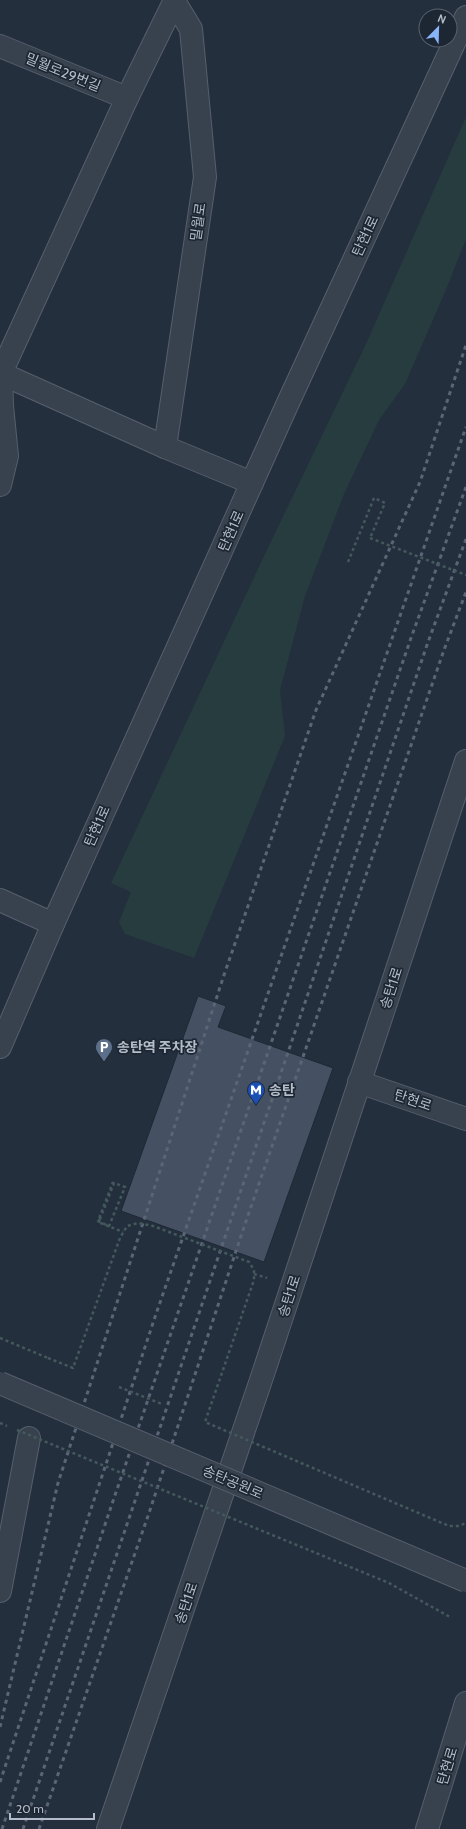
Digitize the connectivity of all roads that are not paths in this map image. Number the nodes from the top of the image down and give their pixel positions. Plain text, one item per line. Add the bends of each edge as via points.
1 (174, 1) edge
2 (466, 17) edge
3 (0, 46) edge
4 (127, 98) junction
5 (1, 373) edge
6 (1, 408) edge
7 (165, 447) junction
8 (252, 483) junction
9 (0, 485) edge
10 (466, 761) edge
11 (0, 900) edge
12 (53, 924) junction
13 (0, 1047) edge
14 (359, 1082) junction
15 (466, 1119) edge
16 (0, 1383) edge
17 (23, 1434) road end
18 (466, 1581) edge
19 (0, 1591) edge
20 (466, 1703) edge
21 (108, 1829) edge
22 (428, 1829) edge

1 - 4 street, 밀월로
1 - 7 street, 밀월로 via 192,29 205,177
2 - 8 street, 탄현1로
3 - 4 street, 밀월로29번길
4 - 5 street, 밀월로
5 - 6 street, 밀월로
5 - 7 street
6 - 9 street, 밀월로 via 7,456
7 - 8 street
8 - 12 street, 탄현1로
10 - 14 street, 송탄1로
11 - 12 street
12 - 13 street, 탄현1로
14 - 15 street, 탄현로
14 - 21 street, 송탄1로 via 262,1380
16 - 18 street, 송탄공원로, bridge
17 - 19 street
20 - 22 street, 탄현로

